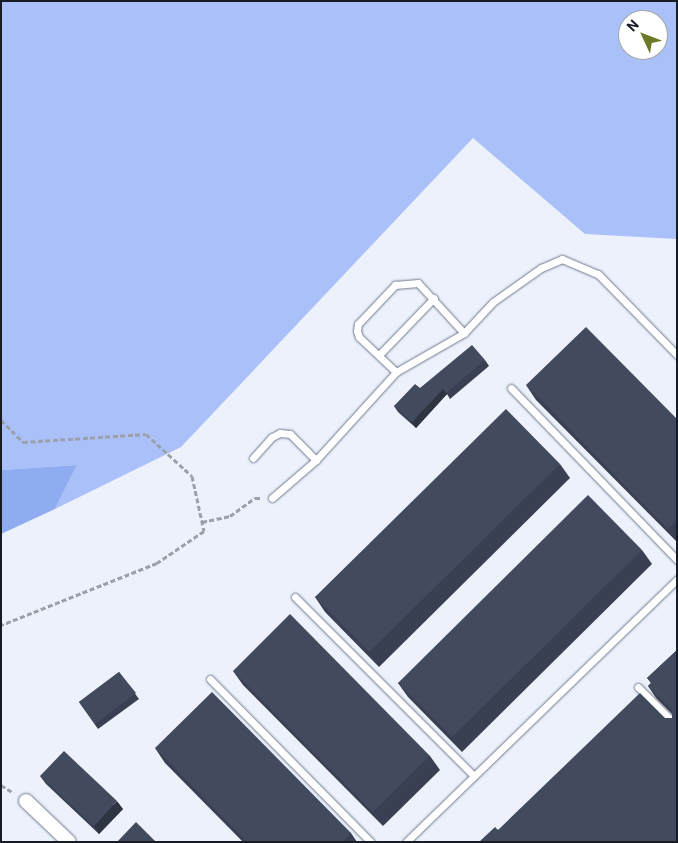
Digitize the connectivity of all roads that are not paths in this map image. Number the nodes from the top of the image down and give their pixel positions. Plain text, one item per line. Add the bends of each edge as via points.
1 (434, 298) junction
2 (464, 333) junction
3 (378, 355) junction
4 (677, 355) edge
5 (396, 372) junction
6 (511, 388) dead end
7 (252, 458) dead end
8 (316, 460) junction
9 (272, 498) road end
10 (677, 560) edge
11 (677, 579) edge
12 (295, 597) dead end
13 (210, 679) dead end
14 (638, 687) dead end
15 (677, 726) edge
16 (474, 776) junction
17 (26, 801) dead end
18 (69, 842) edge
19 (371, 842) edge
20 (406, 842) edge

1 - 2 lane
1 - 3 lane
1 - 3 lane via 418,284 395,285 358,324 359,337
2 - 4 lane via 493,302 541,268 562,259 598,274
2 - 5 lane
3 - 5 lane
5 - 8 lane
6 - 10 lane
7 - 8 lane via 280,433 290,434
8 - 9 lane
11 - 16 lane
12 - 16 lane
13 - 19 lane
14 - 15 lane
16 - 20 lane
17 - 18 street

